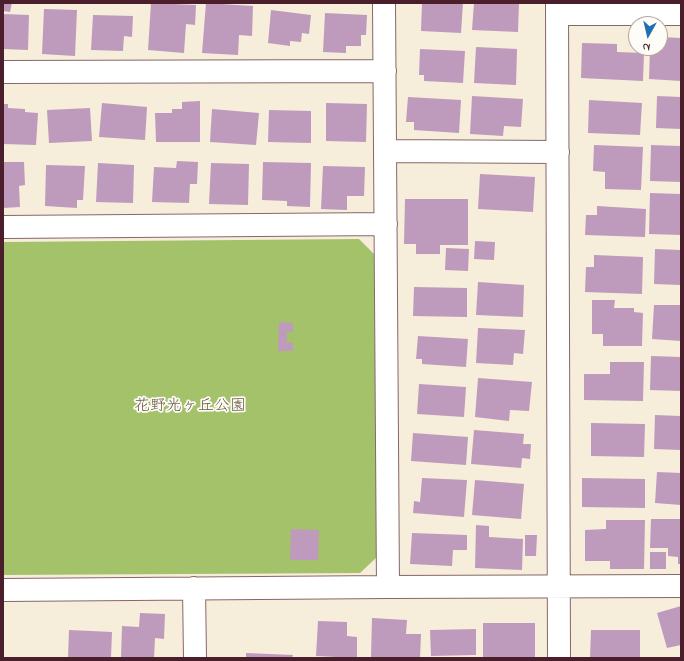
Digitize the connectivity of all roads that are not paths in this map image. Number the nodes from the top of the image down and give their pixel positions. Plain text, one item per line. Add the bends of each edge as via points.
1 (384, 3) edge
2 (557, 8) edge
3 (681, 14) edge
4 (385, 71) junction
5 (3, 72) edge
6 (385, 151) junction
7 (558, 152) junction
8 (386, 224) junction
9 (3, 227) edge
10 (681, 586) edge
11 (388, 587) junction
12 (559, 587) junction
13 (194, 588) junction
14 (3, 590) edge
15 (195, 658) edge
16 (559, 658) edge

1 - 4 street
2 - 3 street
2 - 7 street
4 - 5 street
4 - 6 street
6 - 7 street
6 - 8 street
7 - 12 street
8 - 9 street
8 - 11 street
10 - 12 street
11 - 12 street
11 - 13 street
12 - 16 street
13 - 14 street
13 - 15 street

